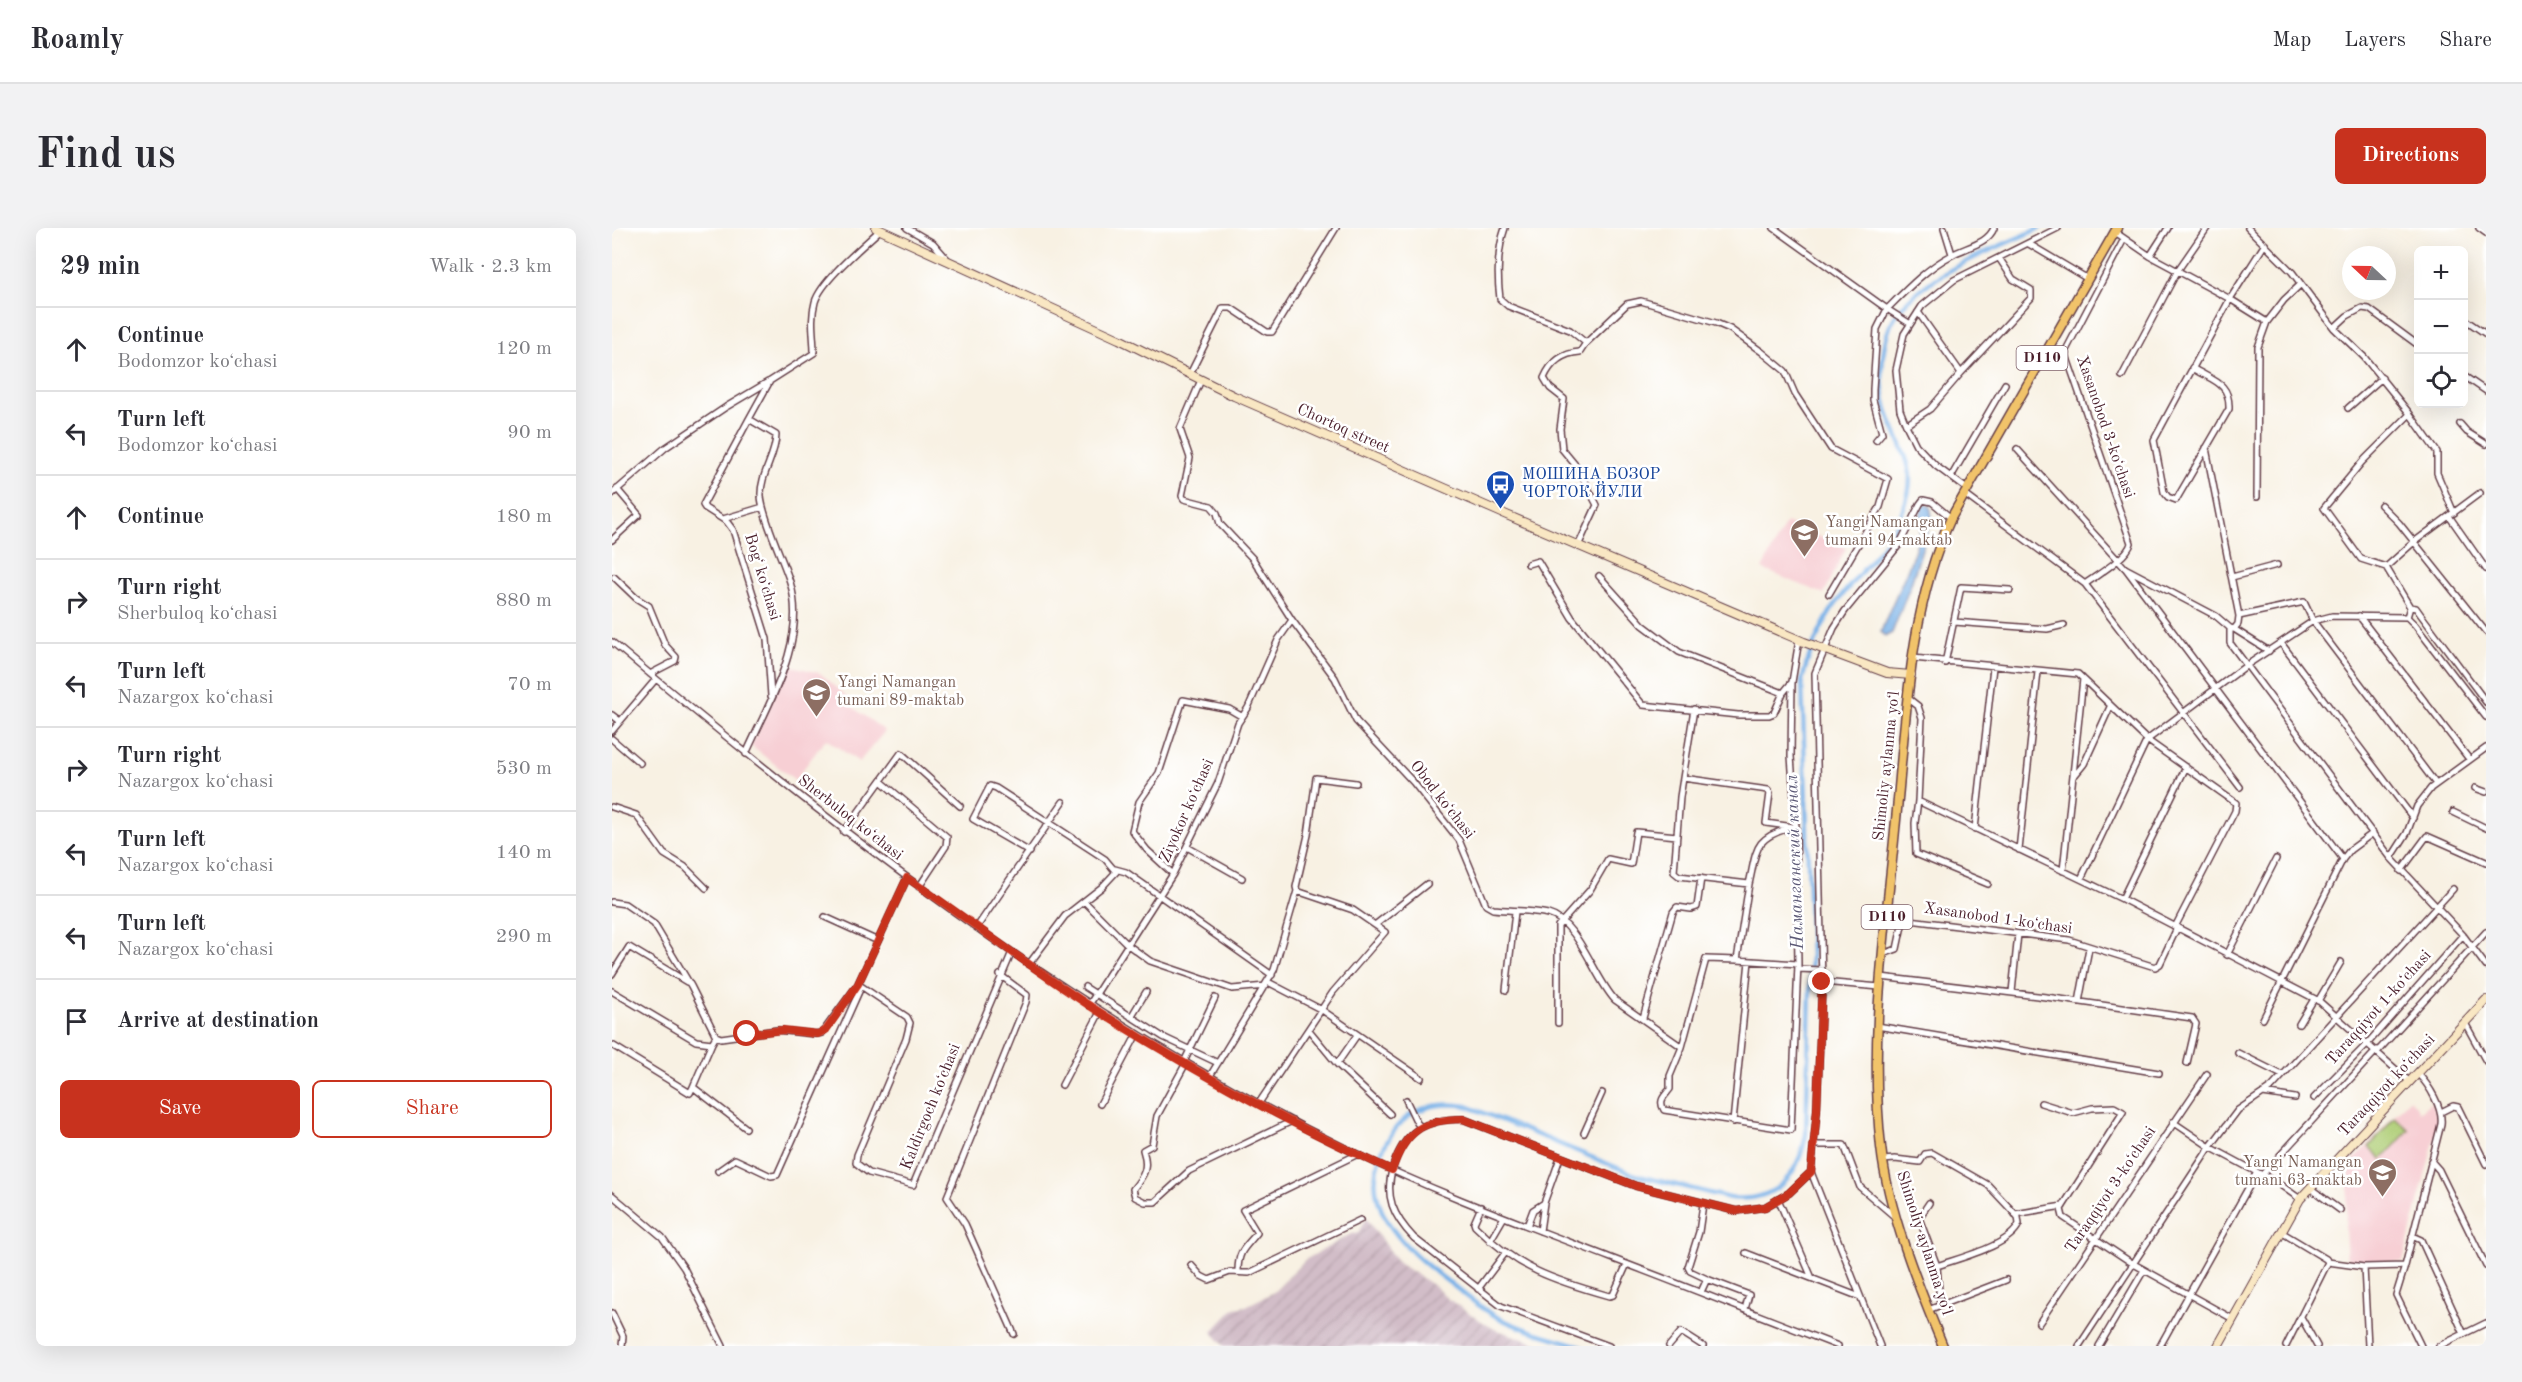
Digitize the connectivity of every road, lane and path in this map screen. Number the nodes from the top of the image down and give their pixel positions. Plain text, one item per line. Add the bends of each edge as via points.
1 (907, 228) edge
2 (1336, 228) edge
3 (1505, 228) edge
4 (1774, 228) edge
5 (1944, 228) edge
6 (1994, 228) edge
7 (2058, 228) edge
8 (2168, 228) edge
9 (2207, 228) edge
10 (2248, 228) edge
11 (2479, 228) edge
12 (878, 229) edge
13 (2116, 230) edge
14 (2486, 233) edge
15 (2124, 239) junction
16 (2029, 244) junction
17 (2265, 244) junction
18 (1952, 254) junction
19 (2150, 256) junction
20 (1999, 258) junction
21 (948, 260) junction
22 (2178, 270) junction
23 (2088, 279) junction
24 (2301, 284) junction
25 (2230, 299) junction
26 (1889, 310) junction
27 (1918, 312) junction
28 (1908, 322) junction
29 (2267, 322) junction
30 (2468, 322) edge
31 (2334, 328) junction
32 (2486, 334) edge
33 (2414, 342) edge
34 (1586, 343) junction
35 (2192, 368) junction
36 (1961, 373) junction
37 (1190, 374) junction
38 (2122, 376) dead end
39 (2382, 378) junction
40 (2468, 379) edge
41 (1201, 380) junction
42 (770, 381) junction
43 (2005, 384) dead end
44 (2486, 392) edge
45 (2348, 408) dead end
46 (2410, 414) junction
47 (749, 419) junction
48 (2460, 424) dead end
49 (1906, 425) junction
50 (1875, 440) dead end
51 (2486, 444) edge
52 (2206, 448) junction
53 (2017, 449) dead end
54 (1951, 477) junction
55 (617, 489) junction
56 (1966, 491) junction
57 (2481, 493) dead end
58 (612, 494) edge
59 (2257, 497) dead end
60 (2381, 505) dead end
61 (763, 507) junction
62 (2452, 515) junction
63 (1951, 518) junction
64 (723, 519) junction
65 (612, 540) edge
66 (2414, 542) junction
67 (1578, 546) junction
68 (2118, 560) junction
69 (1528, 564) dead end
70 (2277, 565) dead end
71 (2386, 567) junction
72 (2125, 568) junction
73 (2486, 569) edge
74 (1599, 576) dead end
75 (614, 577) dead end
76 (2232, 577) junction
77 (2085, 584) junction
78 (2010, 590) dead end
79 (1828, 594) dead end
80 (2410, 607) junction
81 (2239, 616) junction
82 (2359, 616) junction
83 (2407, 617) junction
84 (1292, 620) junction
85 (2313, 621) junction
86 (1954, 622) junction
87 (2064, 625) dead end
88 (2232, 628) junction
89 (2486, 632) edge
90 (1802, 641) junction
91 (612, 642) edge
92 (2281, 643) junction
93 (1825, 650) junction
94 (2269, 651) junction
95 (1913, 658) junction
96 (1945, 663) junction
97 (2247, 665) junction
98 (1993, 667) junction
99 (2038, 672) junction
100 (650, 674) junction
101 (1911, 675) junction
102 (656, 679) junction
103 (2083, 680) junction
104 (1792, 682) junction
105 (2214, 690) junction
106 (1783, 693) junction
107 (771, 697) junction
108 (1909, 699) junction
109 (2486, 702) edge
110 (2110, 707) junction
111 (1694, 709) junction
112 (2183, 712) junction
113 (612, 714) edge
114 (1241, 716) junction
115 (2486, 717) edge
116 (620, 721) junction
117 (612, 731) edge
118 (612, 739) edge
119 (2147, 740) junction
120 (2486, 748) edge
121 (746, 754) junction
122 (2469, 759) junction
123 (640, 763) dead end
124 (2186, 767) junction
125 (2073, 776) junction
126 (1683, 778) junction
127 (882, 782) junction
128 (1356, 783) dead end
129 (2436, 784) junction
130 (2240, 787) dead end
131 (2475, 788) dead end
132 (2486, 792) edge
133 (1918, 801) junction
134 (1063, 802) dead end
135 (960, 806) dead end
136 (612, 807) edge
137 (2453, 812) dead end
138 (2413, 818) junction
139 (1049, 823) junction
140 (1795, 827) junction
141 (2486, 828) edge
142 (1975, 829) junction
143 (844, 832) junction
144 (2373, 833) junction
145 (1677, 836) junction
146 (1187, 847) junction
147 (2019, 850) junction
148 (1029, 852) junction
149 (2391, 858) junction
150 (2276, 859) dead end
151 (2343, 859) junction
152 (2486, 862) edge
153 (1115, 869) junction
154 (2402, 871) junction
155 (2063, 872) junction
156 (1173, 874) junction
157 (907, 878) junction
158 (1242, 878) dead end
159 (1701, 878) junction
160 (2081, 879) junction
161 (1427, 884) dead end
162 (1749, 884) junction
163 (1988, 884) dead end
164 (920, 887) junction
165 (706, 888) dead end
166 (2453, 889) dead end
167 (1298, 891) junction
168 (1159, 897) junction
169 (2122, 899) junction
170 (1084, 901) junction
171 (612, 902) edge
172 (2437, 906) junction
173 (1515, 912) junction
174 (825, 917) dead end
175 (1561, 921) junction
176 (1374, 925) junction
177 (977, 927) junction
178 (2176, 928) junction
179 (2486, 932) edge
180 (2018, 933) junction
181 (2463, 935) junction
182 (878, 941) junction
183 (1128, 945) junction
184 (2089, 948) junction
185 (2472, 948) junction
186 (1012, 952) junction
187 (1883, 954) junction
188 (2227, 955) junction
189 (1737, 960) junction
190 (1749, 961) junction
191 (2341, 962) dead end
192 (1029, 964) junction
193 (1798, 966) junction
194 (2486, 966) edge
195 (1822, 970) junction
196 (612, 974) edge
197 (1000, 975) junction
198 (1272, 975) junction
199 (689, 982) junction
200 (1822, 982) junction
201 (1881, 982) junction
202 (2282, 982) junction
203 (1267, 984) junction
204 (859, 986) junction
205 (1084, 987) dead end
206 (1506, 990) dead end
207 (612, 991) edge
208 (1146, 992) dead end
209 (2012, 992) junction
210 (1096, 994) junction
211 (1215, 998) dead end
212 (2316, 1000) junction
213 (2486, 1000) edge
214 (2079, 1002) junction
215 (1089, 1005) junction
216 (1322, 1010) junction
217 (1100, 1012) junction
218 (2337, 1015) junction
219 (1131, 1017) junction
220 (1643, 1018) junction
221 (2263, 1019) dead end
222 (1558, 1023) dead end
223 (2465, 1023) junction
224 (2299, 1024) dead end
225 (1878, 1026) junction
226 (1309, 1030) junction
227 (1137, 1034) junction
228 (1357, 1035) junction
229 (716, 1036) junction
230 (712, 1043) junction
231 (2368, 1043) junction
232 (612, 1045) edge
233 (1682, 1047) junction
234 (1190, 1049) junction
235 (2377, 1051) junction
236 (2238, 1053) dead end
237 (2486, 1061) edge
238 (1185, 1062) junction
239 (2187, 1063) dead end
240 (1218, 1064) junction
241 (1337, 1064) junction
242 (2159, 1073) dead end
243 (2207, 1074) dead end
244 (2418, 1074) junction
245 (2282, 1075) junction
246 (1210, 1076) junction
247 (1421, 1078) dead end
248 (2410, 1082) junction
249 (1062, 1085) dead end
250 (693, 1087) junction
251 (1602, 1093) dead end
252 (2264, 1094) junction
253 (2295, 1098) dead end
254 (2314, 1098) dead end
255 (1406, 1102) dead end
256 (1259, 1103) junction
257 (2041, 1103) dead end
258 (1100, 1104) dead end
259 (2441, 1113) junction
260 (1390, 1114) dead end
261 (1292, 1121) junction
262 (1733, 1122) junction
263 (2173, 1122) junction
264 (1419, 1125) junction
265 (747, 1128) dead end
266 (1584, 1133) dead end
267 (1815, 1145) junction
268 (2210, 1147) junction
269 (1358, 1154) junction
270 (1560, 1158) junction
271 (1883, 1160) junction
272 (2431, 1161) junction
273 (2486, 1164) edge
274 (1392, 1170) junction
275 (718, 1171) dead end
276 (1811, 1172) junction
277 (2259, 1175) junction
278 (2310, 1188) junction
279 (612, 1195) edge
280 (1778, 1199) junction
281 (2300, 1199) junction
282 (1544, 1203) junction
283 (1929, 1203) dead end
284 (1703, 1204) junction
285 (2063, 1206) junction
286 (1481, 1207) junction
287 (2340, 1210) dead end
288 (2015, 1214) junction
289 (1504, 1217) junction
290 (1896, 1218) junction
291 (1360, 1220) dead end
292 (1527, 1226) junction
293 (1540, 1231) junction
294 (2281, 1232) junction
295 (2412, 1236) junction
296 (2095, 1238) junction
297 (1490, 1241) junction
298 (1506, 1252) junction
299 (1746, 1253) dead end
300 (2328, 1262) junction
301 (2132, 1263) junction
302 (1627, 1264) junction
303 (1191, 1265) dead end
304 (1937, 1266) junction
305 (2404, 1266) junction
306 (2486, 1266) edge
307 (2364, 1267) junction
308 (2144, 1270) junction
309 (1238, 1271) junction
310 (1812, 1278) junction
311 (1707, 1279) junction
312 (2006, 1280) dead end
313 (1478, 1289) junction
314 (1701, 1292) junction
315 (2189, 1294) junction
316 (1860, 1297) junction
317 (1940, 1304) junction
318 (1745, 1309) junction
319 (1928, 1310) junction
320 (612, 1313) edge
321 (2301, 1317) junction
322 (2233, 1319) junction
323 (2039, 1323) dead end
324 (2486, 1323) edge
325 (1014, 1334) dead end
326 (2464, 1334) junction
327 (721, 1343) edge
328 (622, 1346) edge
329 (714, 1346) edge
330 (1610, 1346) edge
331 (1669, 1346) edge
332 (1703, 1346) edge
333 (1838, 1346) edge
334 (1880, 1346) edge
335 (1943, 1346) edge
336 (2079, 1346) edge
337 (2098, 1346) edge
338 (2160, 1346) edge
339 (2218, 1346) edge
340 (2286, 1346) edge
341 (2317, 1346) edge
342 (2368, 1346) edge
343 (2421, 1346) edge
344 (2439, 1346) edge

1 - 21 street via 938,247
2 - 37 street via 1272,332 1231,308 1223,308
3 - 34 street via 1499,251 1500,298 1509,306 1570,330
4 - 26 street
5 - 18 street
6 - 18 street via 1988,237
7 - 16 street
8 - 19 street
9 - 22 street
10 - 17 street
11 - 14 street
12 - 21 main road, Chortoq street
12 - 42 street, Bogʻ koʻchasi via 818,294 812,329 814,353
13 - 15 street
13 - 23 main road, Shimoliy aylanma yoʻl / D110
15 - 19 street
15 - 68 street, Xasanobod 3-koʻchasi via 2065,352 2131,543
16 - 20 street
16 - 23 street
17 - 24 street
17 - 25 street
18 - 26 street via 1912,285
19 - 22 street
20 - 27 street via 1954,280
20 - 36 street via 2013,279 2031,290 2032,295
21 - 37 main road, Chortoq street
22 - 25 street
22 - 38 street
23 - 56 main road, Shimoliy aylanma yoʻl / D110
24 - 29 street
24 - 31 street
25 - 29 street
25 - 35 street
26 - 28 street
26 - 50 street via 1877,329 1873,400 1882,434
27 - 28 street
27 - 36 street
28 - 49 street via 1896,370
29 - 59 street via 2258,346
30 - 32 street
31 - 33 street via 2347,316 2362,308 2369,309
31 - 39 street
34 - 67 street via 1580,352 1569,352 1557,359 1544,378 1564,399 1560,429 1563,449 1597,505
34 - 79 street via 1627,304 1641,301 1730,329 1782,367 1831,449 1887,479 1880,507
35 - 52 street via 2225,388 2229,397 2229,409
35 - 52 street via 2154,440 2168,498 2177,499
36 - 49 street via 1930,409
37 - 41 main road, Chortoq street
39 - 45 street
39 - 46 street
40 - 44 street
41 - 67 main road, Chortoq street
41 - 84 street via 1180,429 1190,458 1182,496 1187,502 1208,504 1215,509 1220,524 1253,559
42 - 47 street, Bogʻ koʻchasi
42 - 55 street via 664,448
43 - 54 street
46 - 62 street via 2437,452 2437,473
46 - 71 street via 2362,462 2324,508 2361,559
47 - 61 street, Bogʻ koʻchasi via 777,436 761,487
47 - 64 street, Bogʻ koʻchasi via 703,502 705,508
48 - 51 street
49 - 54 street via 1916,444
52 - 76 street
53 - 68 street
54 - 56 street
55 - 58 street
55 - 65 street via 639,515
56 - 63 main road, Shimoliy aylanma yoʻl / D110
56 - 77 street
57 - 62 street
60 - 66 street
61 - 64 street
61 - 107 street, Bogʻ koʻchasi via 788,573 796,608 792,643
62 - 66 street
62 - 73 street
63 - 93 street via 1932,502 1923,500 1899,546 1845,611
63 - 95 main road, Shimoliy aylanma yoʻl / D110 via 1926,589
64 - 107 street, Bogʻ koʻchasi via 733,530 767,639
66 - 71 street
66 - 89 street
67 - 90 main road, Chortoq street
68 - 72 street
68 - 77 street
69 - 111 street via 1538,561 1572,618 1639,702 1645,706
70 - 76 street
71 - 80 street
72 - 88 street
72 - 105 street
74 - 106 street via 1643,625 1680,652
75 - 100 street via 649,606 665,645 676,657
76 - 81 street
77 - 112 street
78 - 86 street via 1961,587
80 - 83 street
80 - 109 street via 2416,608
81 - 85 street via 2302,601
81 - 88 street via 2238,624
82 - 83 street
82 - 85 street
82 - 122 street
83 - 115 street
84 - 114 street, Ziyokor koʻchasi
84 - 173 street, Obod koʻchasi via 1335,678 1356,721 1413,782 1459,840 1486,904 1492,909
85 - 92 street
85 - 129 street
86 - 87 street via 2046,629
86 - 96 street
88 - 94 street
88 - 97 street via 2228,640
90 - 93 main road, Chortoq street
90 - 104 street
91 - 100 street, Sherbuloq koʻchasi
92 - 94 street
92 - 138 street
93 - 101 main road, Chortoq street via 1887,673
93 - 195 street via 1817,664 1814,683
94 - 97 street
95 - 96 street
95 - 101 main road, Shimoliy aylanma yoʻl / D110
96 - 98 street
97 - 105 street
97 - 144 street
98 - 99 street
98 - 142 street
99 - 103 street via 2075,673
99 - 147 street
100 - 102 street, Sherbuloq koʻchasi
101 - 108 main road, Shimoliy aylanma yoʻl / D110
102 - 116 street
102 - 121 street, Sherbuloq koʻchasi
103 - 110 street
103 - 125 street
104 - 106 street
104 - 140 street
105 - 112 street
105 - 151 street
106 - 111 street via 1769,715 1738,716
107 - 121 street, Bogʻ koʻchasi
108 - 133 street via 1918,706 1922,718
108 - 187 main road, Shimoliy aylanma yoʻl / D110
110 - 119 street
110 - 125 street via 2084,764
111 - 126 street
112 - 119 street
112 - 130 street
113 - 116 street
114 - 146 street, Ziyokor koʻchasi via 1218,783
114 - 156 street via 1229,709 1183,700 1159,773 1139,802 1132,831
116 - 117 street
118 - 123 street
119 - 124 street
119 - 160 street
120 - 122 street
121 - 143 street, Sherbuloq koʻchasi
122 - 129 street
124 - 169 street
124 - 178 street via 2237,806
125 - 155 street
126 - 140 street via 1766,789 1770,793 1766,823
126 - 145 street
127 - 135 street via 901,753
127 - 143 street
127 - 164 street via 947,837 942,853
128 - 167 street via 1316,778
129 - 138 street via 2419,802
131 - 132 street
133 - 142 street
133 - 163 street via 1916,854
134 - 139 street
136 - 165 street via 636,815 664,854 685,867
137 - 141 street
138 - 149 street
139 - 148 street
139 - 148 street via 990,786 973,819
139 - 153 street
140 - 162 street via 1764,838 1757,849
140 - 193 street
142 - 147 street
143 - 157 street, Sherbuloq koʻchasi
144 - 149 street
144 - 151 street
145 - 159 street via 1674,872
145 - 175 street via 1636,832 1631,864 1608,859 1590,890
146 - 156 street, Ziyokor koʻchasi
146 - 158 street
147 - 155 street
148 - 177 street
149 - 154 street
150 - 188 street
151 - 202 street
152 - 154 street via 2427,836
153 - 168 street via 1126,872
153 - 170 street via 1113,877
154 - 172 street
155 - 160 street
156 - 168 street, Ziyokor koʻchasi
157 - 164 street, Sherbuloq koʻchasi
157 - 182 street
159 - 162 street
159 - 220 street via 1697,907 1677,907 1673,912
160 - 169 street
161 - 176 street
162 - 189 street
164 - 177 street, Sherbuloq koʻchasi
166 - 172 street
167 - 176 street via 1350,908
167 - 198 street
168 - 183 street, Ziyokor koʻchasi
168 - 198 street
169 - 178 street
170 - 183 street
170 - 192 street via 1065,916
171 - 199 street via 625,904 651,920
172 - 181 street
172 - 218 street
173 - 175 street, Obod koʻchasi via 1551,915
173 - 206 street
174 - 182 street
175 - 220 street via 1577,938 1606,990
175 - 222 street via 1557,936
176 - 216 street via 1384,932 1345,976
177 - 186 street, Sherbuloq koʻchasi
178 - 184 street, Xasanobod 1-koʻchasi via 2155,967
178 - 188 street
179 - 185 street, Taraqqiyot 1-koʻchasi
180 - 184 street, Xasanobod 1-koʻchasi via 2069,940
180 - 187 street, Xasanobod 1-koʻchasi via 1905,920 1897,949
180 - 209 street
181 - 185 street
181 - 231 street, Taraqqiyot 1-koʻchasi
182 - 204 street
183 - 203 street via 1150,961 1217,985 1232,989
183 - 210 street, Ziyokor koʻchasi
184 - 214 street
185 - 194 street
185 - 235 street, Taraqqiyot 1-koʻchasi
186 - 192 street, Sherbuloq koʻchasi
186 - 197 street, Kaldirgoch koʻchasi
187 - 201 main road, Shimoliy aylanma yoʻl / D110
188 - 202 street
189 - 190 street
189 - 233 street via 1706,959
190 - 193 street
190 - 262 street
191 - 212 street
192 - 215 street, Sherbuloq koʻchasi
193 - 195 street
193 - 262 street via 1792,1128
195 - 200 street
196 - 199 street via 629,947
197 - 204 street, Kaldirgoch koʻchasi via 915,1183 909,1185 869,1173 856,1163 910,1027 907,1017
197 - 325 street via 1024,991 1026,1002 947,1197 965,1224
198 - 203 street
199 - 229 street
200 - 201 street
200 - 267 street
201 - 209 street
201 - 225 main road, Shimoliy aylanma yoʻl / D110
202 - 212 street
202 - 221 street
203 - 216 street
203 - 240 street
204 - 229 street via 822,1033 777,1030
204 - 275 street via 777,1175 771,1176 735,1159
205 - 210 street
207 - 230 street via 692,1039
208 - 219 street
209 - 214 street
210 - 215 street, Ziyokor koʻchasi
210 - 219 street
211 - 234 street
212 - 218 street
212 - 224 street
213 - 223 main road, Taraqqiyot koʻchasi
214 - 239 street via 2194,1020
215 - 217 street, Sherbuloq koʻchasi
216 - 226 street
216 - 228 street
217 - 227 street, Sherbuloq koʻchasi
217 - 249 street
218 - 231 street
218 - 245 street
219 - 234 street
220 - 233 street
223 - 237 street
223 - 244 main road, Taraqqiyot koʻchasi
225 - 242 street
225 - 271 main road, Shimoliy aylanma yoʻl / D110 via 1876,1056
226 - 241 street
226 - 256 street
227 - 238 street, Sherbuloq koʻchasi
227 - 258 street
228 - 241 street
228 - 247 street
229 - 230 street
230 - 250 street
231 - 235 street
231 - 254 street, Taraqqiyot 1-koʻchasi
232 - 250 street via 690,1093
233 - 262 street via 1662,1107
234 - 238 street
234 - 240 street
235 - 248 street
235 - 277 street, Taraqqiyot 1-koʻchasi
236 - 245 street
238 - 246 street, Sherbuloq koʻchasi
238 - 261 street via 1157,1116 1152,1145 1143,1150 1146,1169 1133,1190 1135,1197 1155,1202 1189,1171
240 - 246 street
241 - 260 street
243 - 263 street, Taraqqiyot 3-koʻchasi
244 - 248 main road, Taraqqiyot koʻchasi
244 - 259 street
245 - 252 street
246 - 256 street, Sherbuloq koʻchasi
248 - 278 main road, Taraqqiyot koʻchasi
250 - 265 street
251 - 266 street
252 - 253 street
252 - 268 street via 2238,1110
255 - 264 street
256 - 261 street, Sherbuloq koʻchasi
257 - 285 street via 2073,1113 2114,1107 2123,1113
259 - 272 street
259 - 273 street via 2458,1107
261 - 269 street, Sherbuloq koʻchasi
263 - 268 street
263 - 296 street, Taraqqiyot 3-koʻchasi
264 - 270 street via 1463,1119
264 - 274 street via 1403,1143
267 - 276 street
267 - 290 street via 1844,1145 1860,1187
268 - 277 street
268 - 301 street
269 - 274 street, Sherbuloq koʻchasi
269 - 309 street via 1243,1210 1257,1233 1244,1245
270 - 282 street
270 - 284 street via 1636,1186
271 - 288 street via 1920,1162 1925,1154 1932,1153 1988,1185
271 - 290 main road, Shimoliy aylanma yoʻl / D110
272 - 295 street
272 - 306 street
274 - 286 street, Sherbuloq koʻchasi
274 - 313 street via 1388,1188 1402,1226
276 - 280 street
276 - 316 street
277 - 281 street
277 - 315 street, Taraqqiyot 1-koʻchasi
278 - 281 main road, Taraqqiyot koʻchasi
278 - 287 street
279 - 327 street via 662,1237 684,1268
280 - 284 street via 1765,1207 1736,1211
280 - 310 street
281 - 294 main road, Taraqqiyot koʻchasi
282 - 292 street via 1533,1210
282 - 293 street
283 - 304 street via 1919,1218
284 - 311 street via 1688,1267
285 - 288 street
285 - 296 street via 2063,1216
286 - 289 street, Sherbuloq koʻchasi
286 - 297 street via 1474,1223
288 - 304 street via 2017,1228 2001,1242
289 - 292 street, Sherbuloq koʻchasi
289 - 297 street
290 - 319 main road, Shimoliy aylanma yoʻl / D110
291 - 309 street via 1249,1273
292 - 293 street, Sherbuloq koʻchasi
293 - 302 street, Sherbuloq koʻchasi
294 - 300 street
294 - 322 main road, Taraqqiyot koʻchasi
295 - 305 street
295 - 326 street via 2421,1240
296 - 301 street
296 - 323 street, Taraqqiyot 3-koʻchasi
297 - 298 street
298 - 302 street via 1534,1271 1609,1296
298 - 313 street
299 - 310 street
300 - 307 street
300 - 321 street
301 - 308 street
301 - 336 street
302 - 314 street, Sherbuloq koʻchasi
303 - 309 street via 1209,1280
304 - 317 street
305 - 307 street
305 - 343 street via 2396,1295
307 - 342 street
308 - 315 street
308 - 337 street
310 - 316 street
311 - 314 street
311 - 318 street via 1749,1295
312 - 317 street
313 - 330 street via 1501,1306
314 - 318 street, Sherbuloq koʻchasi
315 - 322 street
315 - 338 street, Taraqqiyot 1-koʻchasi
316 - 334 street
317 - 319 street
318 - 333 street, Sherbuloq koʻchasi
319 - 335 main road, Shimoliy aylanma yoʻl / D110
320 - 328 street via 623,1336
321 - 340 street
321 - 341 street
322 - 339 main road, Taraqqiyot koʻchasi
324 - 326 street
326 - 344 street
327 - 329 street
331 - 332 street via 1682,1332

